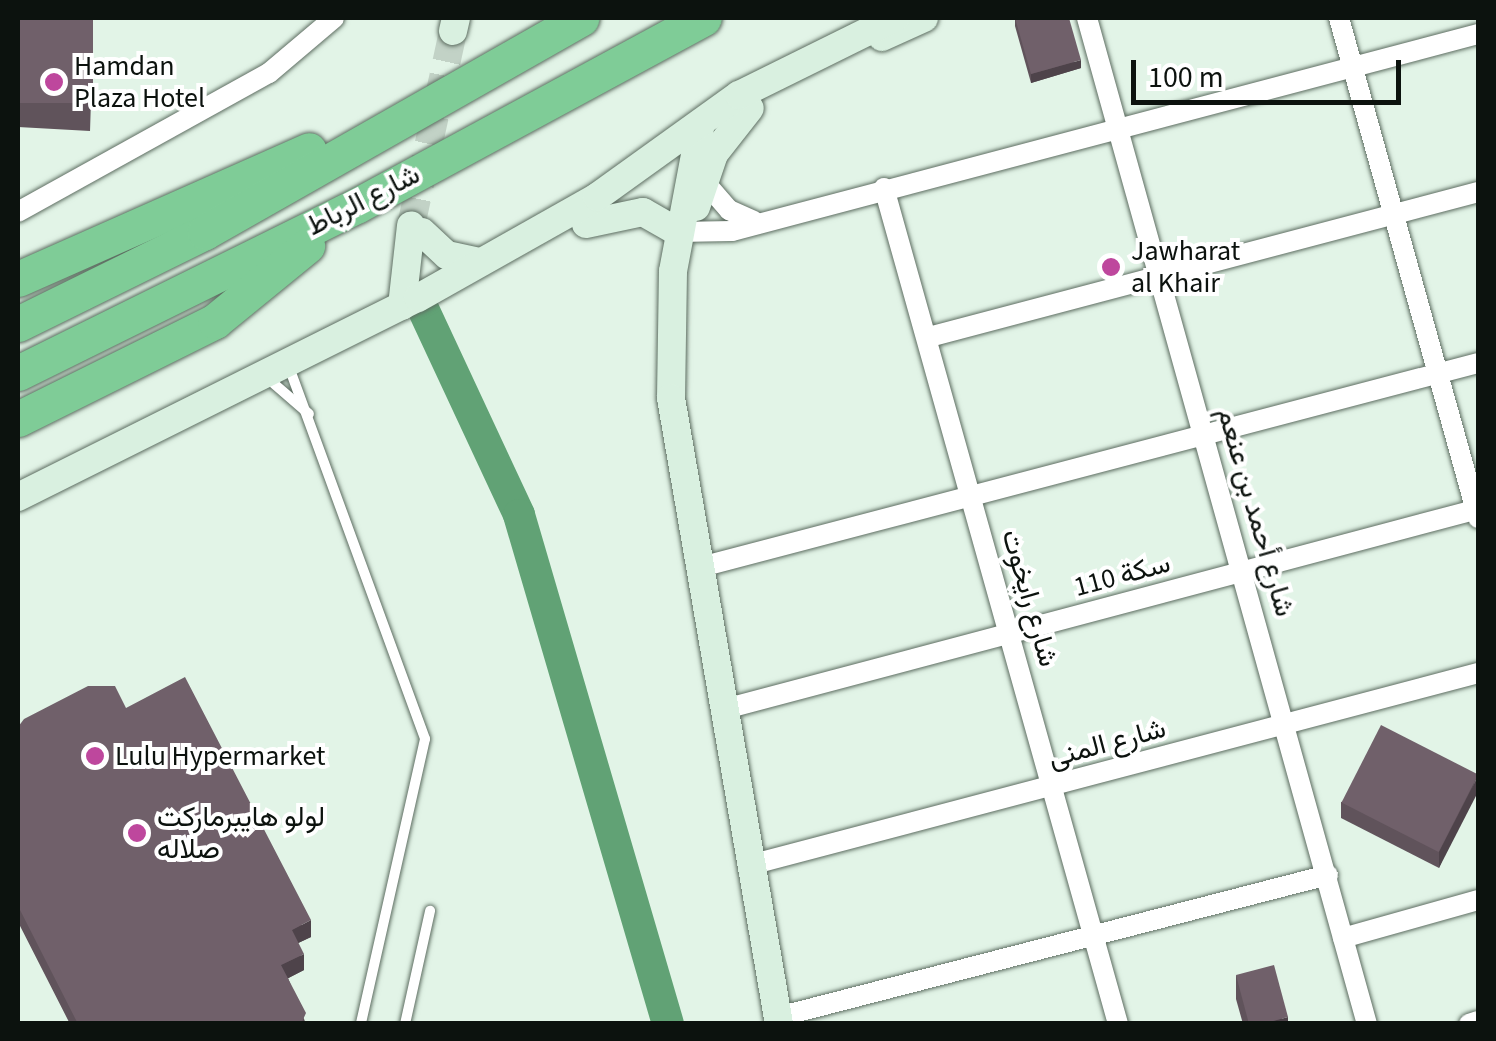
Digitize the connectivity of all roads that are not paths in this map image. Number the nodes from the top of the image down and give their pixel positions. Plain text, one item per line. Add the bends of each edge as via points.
1 (334, 18) edge
2 (581, 18) edge
3 (704, 18) edge
4 (895, 18) edge
5 (924, 18) edge
6 (1087, 18) edge
7 (1339, 18) edge
8 (1478, 34) edge
9 (1353, 66) junction
10 (750, 108) junction
11 (400, 122) junction
12 (1119, 127) junction
13 (677, 151) junction
14 (702, 180) junction
15 (884, 188) junction
16 (1478, 192) edge
17 (358, 205) junction
18 (18, 212) edge
19 (1392, 215) junction
20 (754, 221) junction
21 (586, 224) junction
22 (684, 233) junction
23 (479, 262) junction
24 (1162, 276) junction
25 (18, 278) edge
26 (410, 302) junction
27 (18, 324) edge
28 (928, 337) junction
29 (1478, 362) edge
30 (276, 370) junction
31 (18, 373) edge
32 (1436, 374) junction
33 (309, 414) junction
34 (18, 419) edge
35 (1206, 437) junction
36 (18, 497) edge
37 (973, 500) junction
38 (1478, 512) edge
39 (697, 568) junction
40 (1245, 571) junction
41 (1012, 633) junction
42 (1478, 673) edge
43 (721, 710) junction
44 (1287, 724) junction
45 (1054, 785) junction
46 (750, 865) junction
47 (1328, 875) junction
48 (1478, 900) edge
49 (430, 911) dead end
50 (1094, 935) junction
51 (1343, 938) junction
52 (779, 1020) edge
53 (1478, 1021) edge
54 (361, 1024) edge
55 (405, 1024) edge
56 (1118, 1024) edge
57 (1366, 1024) edge
58 (1468, 1024) edge

1 - 18 street via 269,73
2 - 11 highway, شارع الرباط
3 - 17 highway, شارع الرباط
4 - 13 street via 702,123
5 - 10 street
6 - 12 street, شارع أحمد بن عنعم
7 - 9 street
8 - 9 street
9 - 12 street
9 - 19 street
10 - 13 street
10 - 14 street
11 - 25 highway via 333,140
11 - 27 highway, شارع الرباط
12 - 15 street
12 - 24 street, شارع أحمد بن عنعم
13 - 14 street
13 - 21 street
13 - 22 street
13 - 23 street
14 - 20 street via 729,210
14 - 22 street
15 - 20 street
15 - 28 street, شارع رايخوت
16 - 19 street
17 - 31 highway, شارع الرباط
17 - 34 highway via 215,322
19 - 24 street
19 - 32 street
20 - 22 street
21 - 22 street via 633,211
21 - 26 street via 455,291
22 - 39 street via 674,296 671,398
23 - 26 street
23 - 26 street via 447,254 419,228
24 - 28 street
24 - 35 street, شارع أحمد بن عنعم
26 - 30 street
28 - 37 street, شارع رايخوت
29 - 32 street
30 - 33 lane
30 - 33 lane
30 - 36 street
32 - 35 street
32 - 38 street
33 - 54 lane via 425,740
35 - 37 street
35 - 40 street, شارع أحمد بن عنعم
37 - 39 street
37 - 41 street, شارع رايخوت
38 - 40 street, سكة 110
39 - 43 street
40 - 41 street, سكة 110
40 - 44 street, شارع أحمد بن عنعم
41 - 43 street, سكة 110
41 - 45 street, شارع رايخوت
42 - 44 street, شارع المنى
43 - 46 street
44 - 45 street, شارع المنى
44 - 47 street, شارع أحمد بن عنعم
45 - 46 street, شارع المنى
45 - 50 street, شارع رايخوت
46 - 52 street
47 - 50 street
47 - 51 street, شارع أحمد بن عنعم
48 - 51 street
49 - 55 lane
50 - 52 street
50 - 56 street, شارع رايخوت
51 - 57 street, شارع أحمد بن عنعم
53 - 58 street

